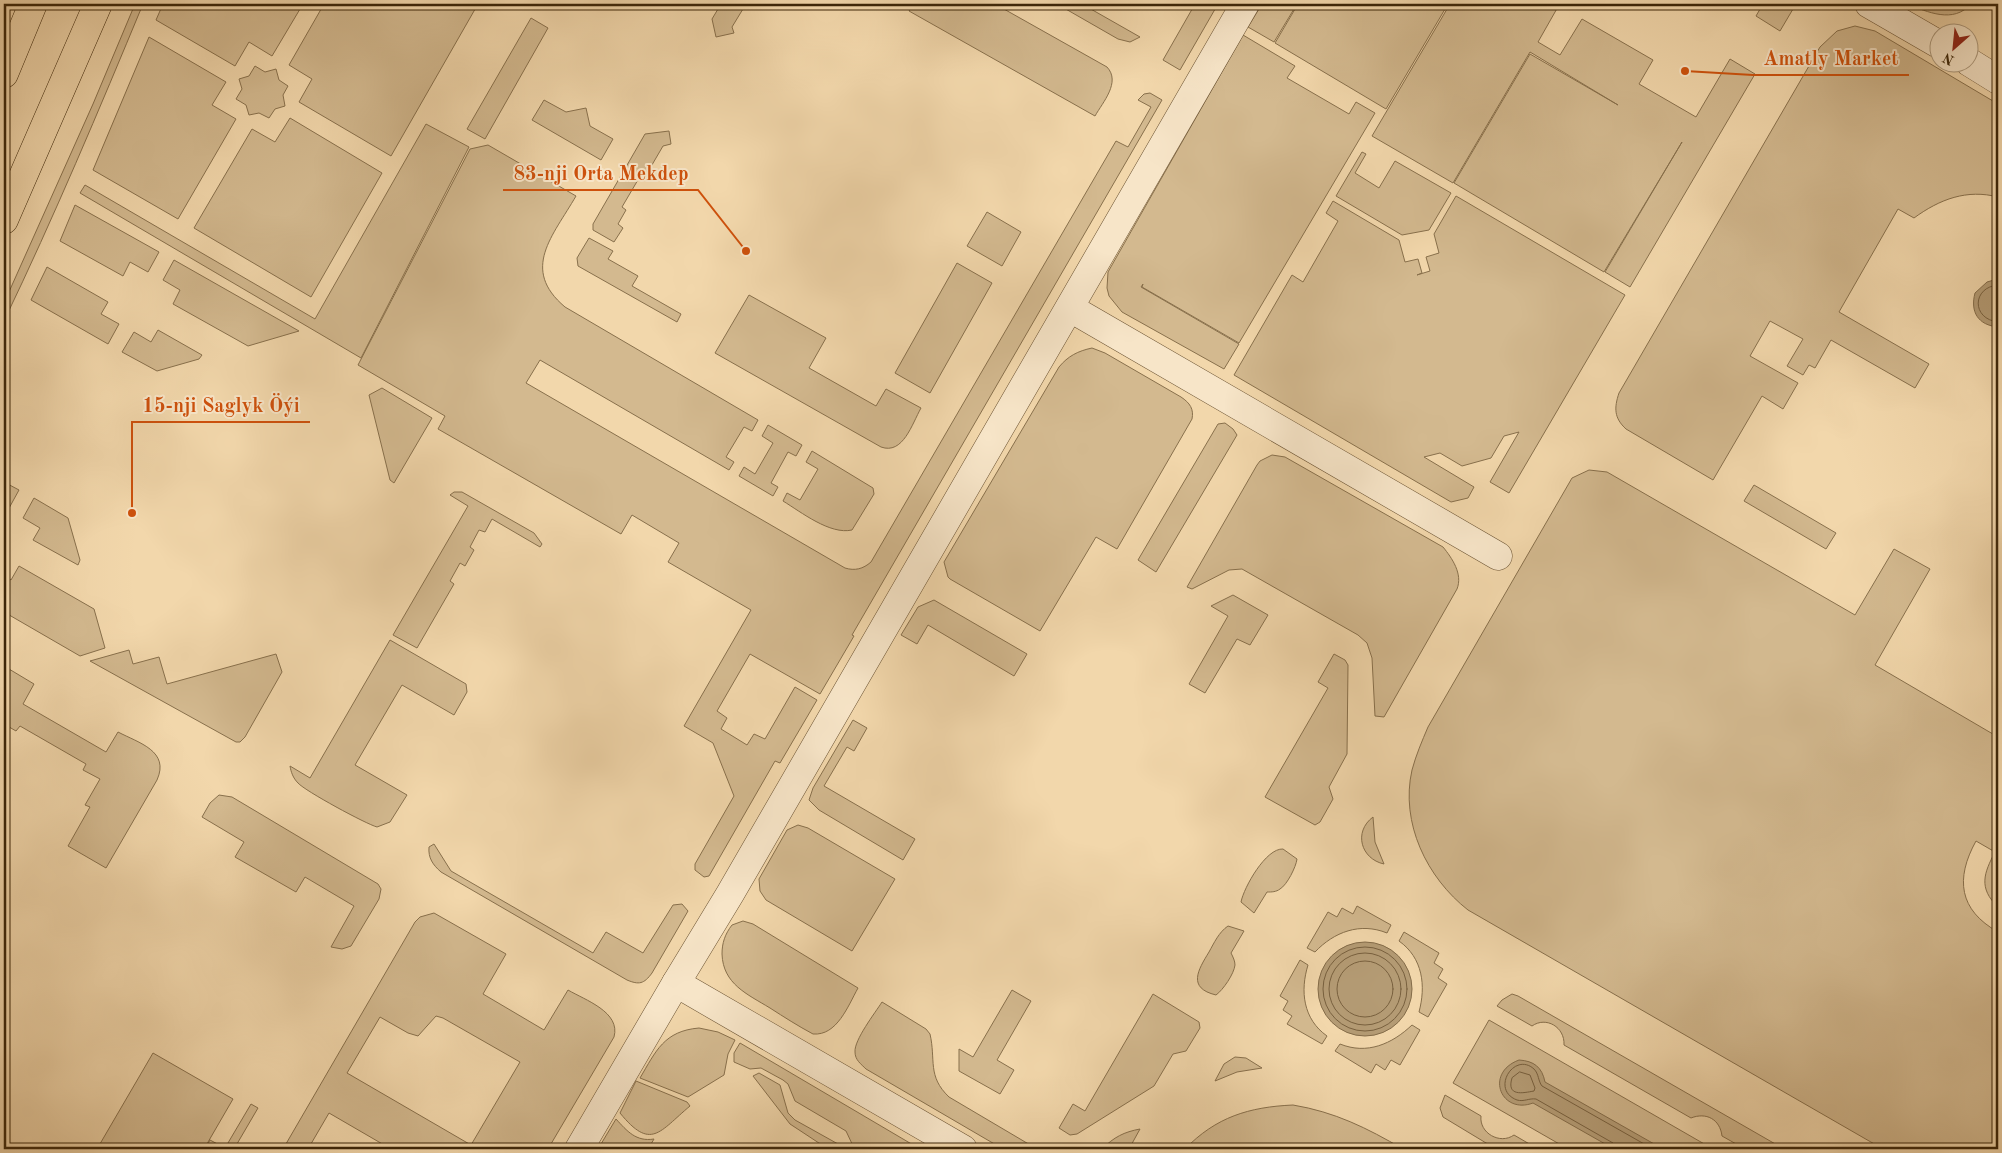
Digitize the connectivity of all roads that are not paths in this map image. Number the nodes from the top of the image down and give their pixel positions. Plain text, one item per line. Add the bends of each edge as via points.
1 (33, 4) edge
2 (98, 4) edge
3 (1245, 4) edge
4 (1869, 4) edge
5 (1930, 39) edge
6 (1980, 69) edge
7 (4, 74) edge
8 (1998, 80) edge
9 (4, 220) edge
10 (1070, 308) junction
11 (1498, 556) dead end
12 (676, 983) junction
13 (579, 1149) edge
14 (963, 1149) edge

1 - 7 main road
2 - 9 main road
3 - 10 street
4 - 5 street
6 - 8 street
10 - 11 street
10 - 12 street
12 - 13 street
12 - 14 street

